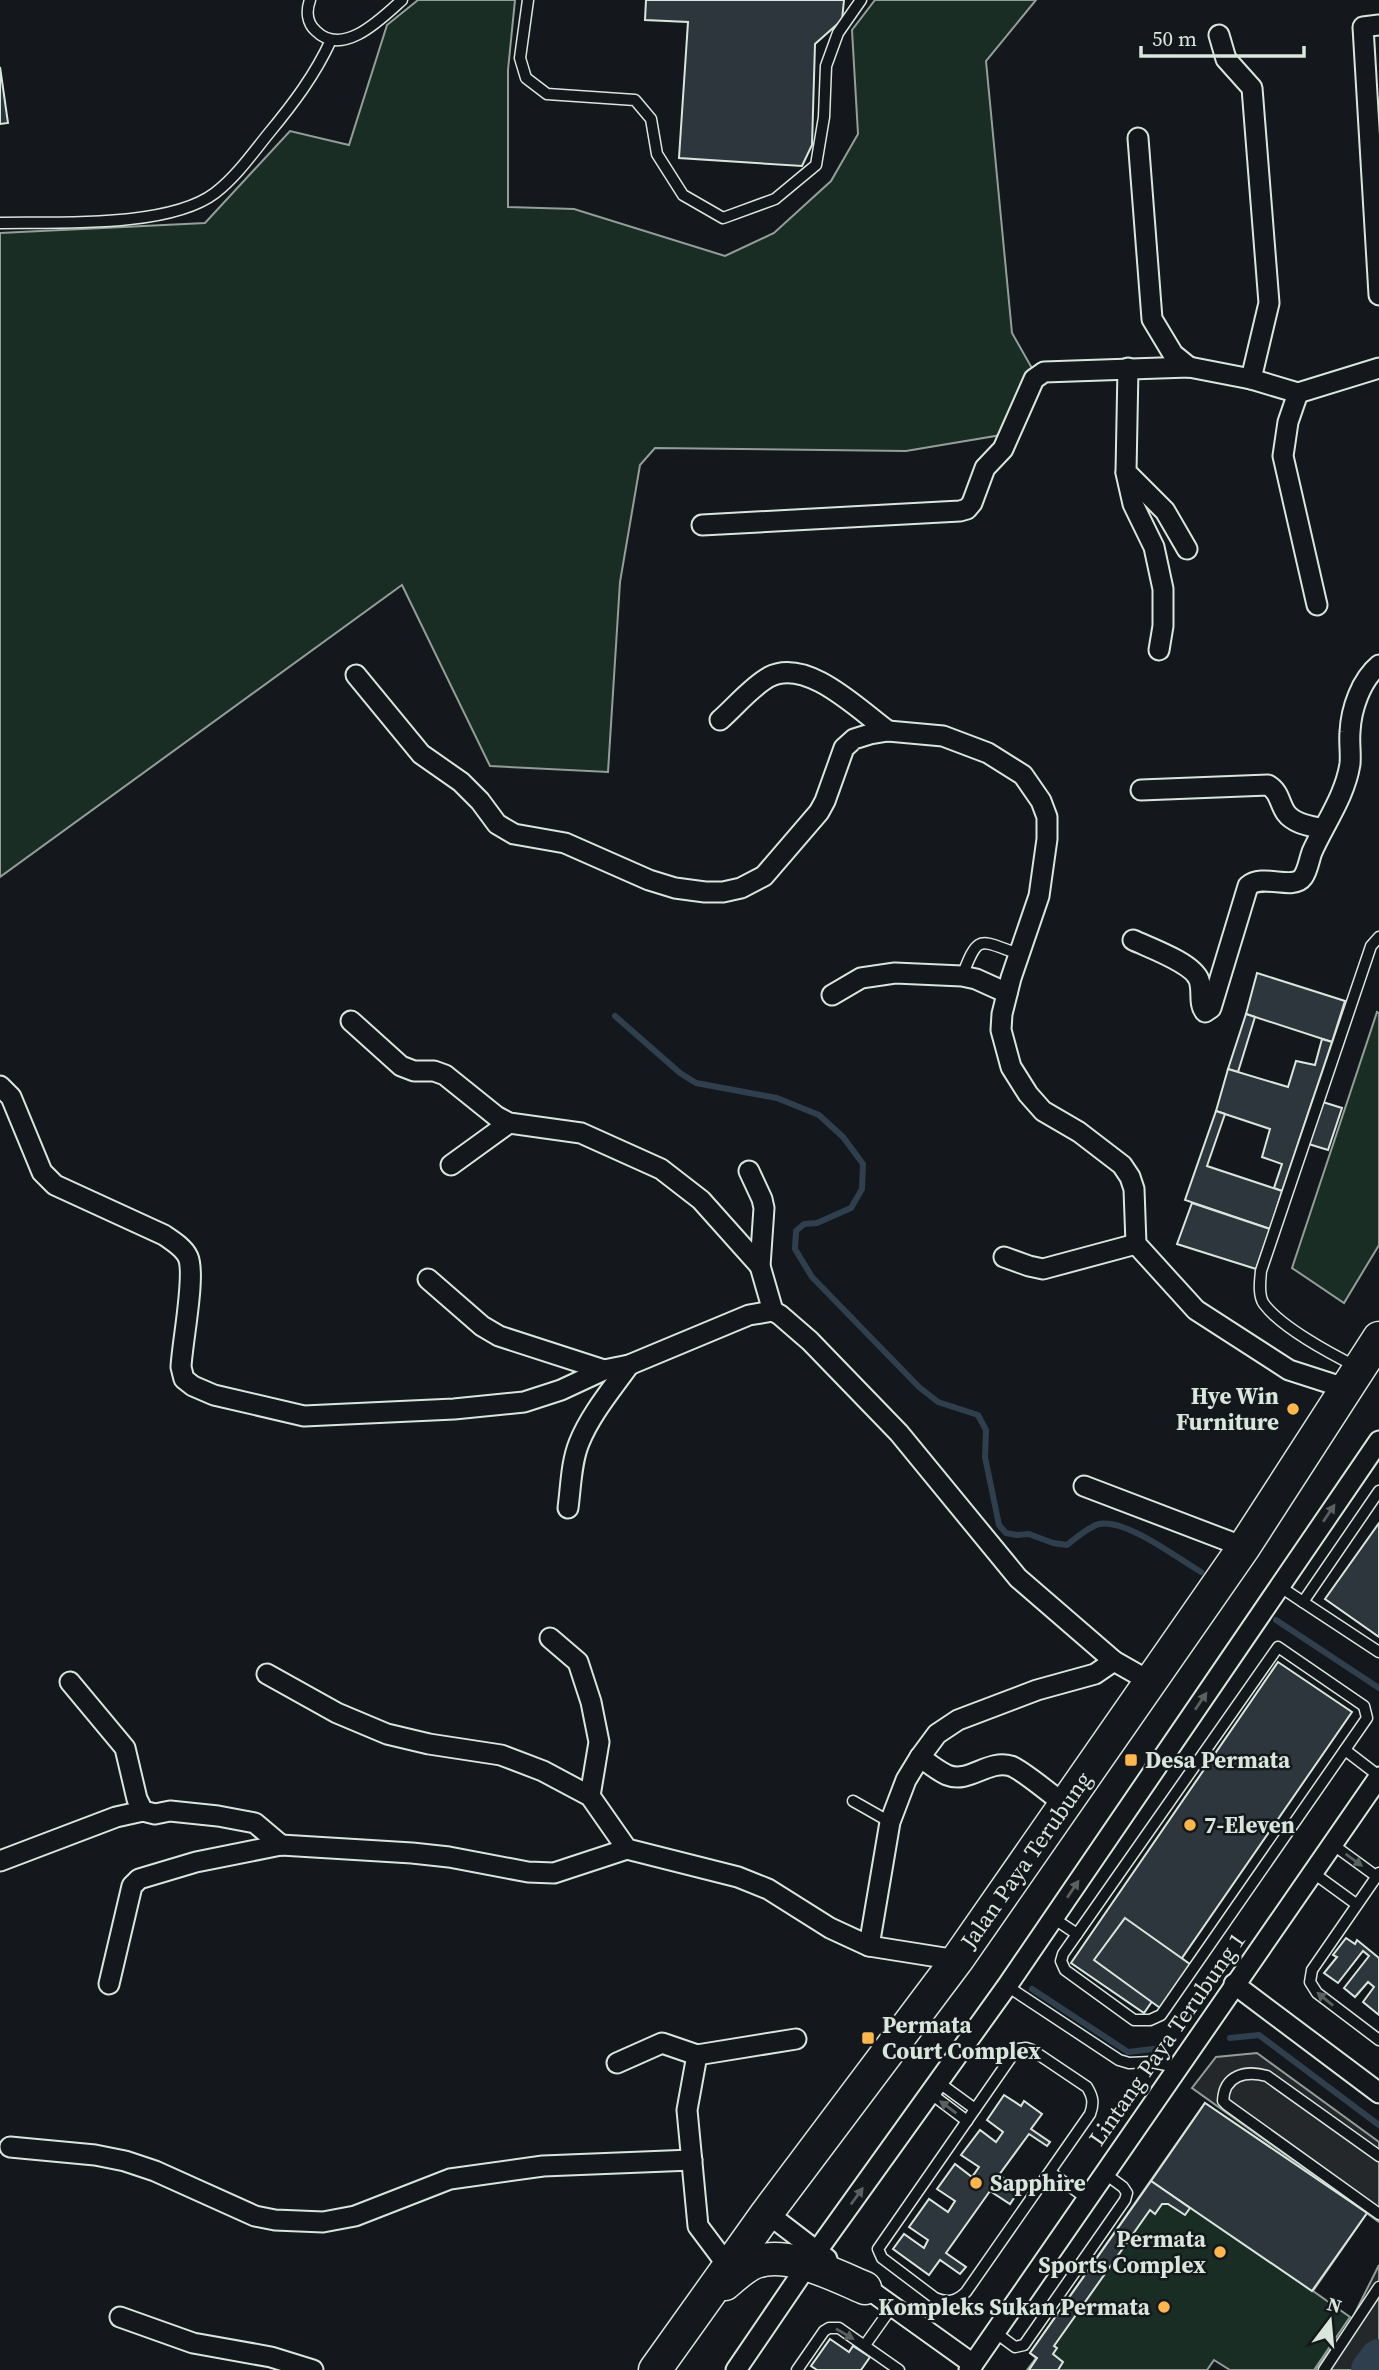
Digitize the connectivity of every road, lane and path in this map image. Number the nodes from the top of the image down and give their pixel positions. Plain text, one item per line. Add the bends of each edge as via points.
1 (310, 0) edge
2 (402, 0) edge
3 (528, 0) edge
4 (861, 0) edge
5 (1379, 25) edge
6 (1219, 34) dead end
7 (331, 40) junction
8 (1139, 138) dead end
9 (0, 223) edge
10 (1379, 295) edge
11 (1189, 367) junction
12 (1128, 368) junction
13 (1379, 368) edge
14 (1251, 379) junction
15 (1298, 393) junction
16 (1126, 472) junction
17 (702, 525) dead end
18 (1186, 549) dead end
19 (1317, 605) dead end
20 (1159, 650) dead end
21 (1379, 665) edge
22 (356, 676) dead end
23 (720, 720) dead end
24 (888, 731) junction
25 (1141, 790) dead end
26 (1323, 829) junction
27 (1379, 937) edge
28 (1133, 940) dead end
29 (1019, 954) junction
30 (962, 976) junction
31 (1007, 993) junction
32 (832, 995) dead end
33 (351, 1021) dead end
34 (0, 1086) edge
35 (509, 1123) junction
36 (451, 1165) dead end
37 (748, 1171) dead end
38 (1136, 1244) junction
39 (1004, 1257) dead end
40 (760, 1266) junction
41 (428, 1279) dead end
42 (773, 1311) junction
43 (1370, 1362) edge
44 (629, 1364) junction
45 (604, 1370) junction
46 (1379, 1441) edge
47 (1084, 1486) dead end
48 (1379, 1491) edge
49 (568, 1508) dead end
50 (1244, 1547) junction
51 (1279, 1586) junction
52 (1303, 1602) junction
53 (550, 1638) dead end
54 (1379, 1652) edge
55 (1114, 1661) junction
56 (267, 1674) dead end
57 (70, 1682) dead end
58 (1151, 1682) junction
59 (1345, 1750) junction
60 (920, 1757) junction
61 (1379, 1776) edge
62 (590, 1796) junction
63 (853, 1801) dead end
64 (1065, 1805) junction
65 (143, 1811) junction
66 (890, 1822) junction
67 (1332, 1844) junction
68 (281, 1845) junction
69 (627, 1849) junction
70 (0, 1861) edge
71 (1312, 1872) junction
72 (1378, 1875) edge
73 (1356, 1904) junction
74 (1053, 1918) junction
75 (1077, 1934) junction
76 (869, 1946) junction
77 (957, 1960) junction
78 (109, 1984) dead end
79 (1234, 1984) junction
80 (1007, 1986) junction
81 (796, 2039) dead end
82 (1379, 2040) edge
83 (697, 2055) junction
84 (617, 2063) dead end
85 (1177, 2067) junction
86 (934, 2087) junction
87 (1379, 2093) edge
88 (975, 2109) junction
89 (967, 2121) junction
90 (10, 2147) dead end
91 (1378, 2154) edge
92 (692, 2160) junction
93 (1049, 2172) junction
94 (1104, 2173) junction
95 (1086, 2198) junction
96 (768, 2213) junction
97 (1379, 2214) edge
98 (812, 2258) junction
99 (728, 2266) junction
100 (1379, 2287) edge
101 (865, 2288) joint
102 (701, 2305) junction
103 (892, 2307) junction
104 (120, 2317) dead end
105 (996, 2333) junction
106 (865, 2345) junction
107 (971, 2367) edge
108 (313, 2370) edge
109 (655, 2370) edge
110 (736, 2370) edge
111 (797, 2370) edge
112 (899, 2370) edge
113 (1324, 2370) edge

1 - 7 lane via 307,15 311,25
2 - 7 lane via 354,36
3 - 4 lane via 520,58 526,78 547,94 635,100 651,119 657,154 683,195 723,218 775,199 816,165 826,66 838,33
5 - 10 street via 1363,27
6 - 14 street via 1226,59 1252,88 1269,303
7 - 9 lane via 307,86 214,195 141,218
8 - 11 street via 1152,319 1173,354
11 - 12 street
11 - 14 street
12 - 16 street
12 - 17 street via 1044,372 1034,379 1003,449 985,468 967,509
13 - 15 street
14 - 15 street
15 - 19 street via 1283,456
16 - 18 street via 1165,511
16 - 20 street via 1133,504 1154,547 1163,589
21 - 26 street via 1370,673 1354,708 1350,764 1342,793
22 - 24 street via 421,754 461,782 497,824 514,834 565,843 649,880 705,892 741,888 764,876 819,812 844,748 855,739
23 - 24 street via 766,679 795,673 825,684
24 - 29 street via 943,736 970,745 1023,775 1035,790 1047,817 1047,839 1039,896
25 - 26 street via 1268,785 1289,816
26 - 28 street via 1299,881 1261,880 1248,886 1208,1012 1201,1008 1199,978 1188,967
27 - 43 lane via 1371,946 1259,1285 1263,1303 1316,1345
29 - 30 lane via 978,943
29 - 31 street
30 - 31 street
30 - 32 street via 876,974
31 - 38 street via 1001,1030 1011,1067 1044,1111 1122,1165 1134,1189
33 - 35 street via 401,1066 445,1075
34 - 45 street via 11,1097 34,1158 55,1185 164,1235 188,1258 191,1274 181,1367 184,1379 193,1386 304,1416 524,1402
35 - 36 street
35 - 40 street via 581,1133 661,1169 701,1200
37 - 40 street via 764,1208
38 - 39 street via 1043,1269
38 - 43 street via 1196,1310 1289,1370
40 - 42 street
41 - 45 street via 499,1336
42 - 44 street via 749,1315
42 - 55 street via 810,1341 899,1433 1018,1578
43 - 50 main road, Jalan Paya Terubung
44 - 45 street
44 - 49 street via 579,1443
51 -> 46 street
47 - 50 street
48 - 52 lane
50 - 58 main road, Jalan Paya Terubung
51 - 52 lane
74 -> 51 street
52 - 54 lane
53 - 62 street via 578,1662 592,1702 599,1742
55 - 58 street
55 - 60 street via 1095,1674 958,1720 937,1734
56 - 62 street via 337,1713 387,1734 501,1755
57 - 65 street via 125,1748
58 - 64 main road, Jalan Paya Terubung
59 - 61 lane
59 - 75 lane via 1161,2015 1134,2020 1065,1970 1063,1954
59 - 75 lane via 1367,1718 1364,1706 1278,1647
60 - 64 street via 957,1777 991,1766 1012,1766
60 - 66 street
61 - 67 street, Lintang Paya Terubung 1
62 - 69 street
63 - 66 lane
64 - 77 main road, Jalan Paya Terubung
65 - 68 street via 255,1823
65 - 70 street
66 - 76 street
67 - 71 street, Lintang Paya Terubung 1
67 -> 72 lane
68 - 69 street via 424,1854 554,1873
68 - 78 street via 196,1862 139,1880 132,1886
69 - 76 street via 758,1885
71 - 73 lane
71 - 79 street, Lintang Paya Terubung 1
72 - 73 lane
82 -> 73 lane via 1317,1993 1310,1982 1312,1970
74 - 75 lane
74 - 80 street
76 - 77 street
77 - 96 main road, Jalan Paya Terubung
79 - 85 street, Lintang Paya Terubung 1
79 - 87 street
80 - 85 lane via 1119,2060
80 - 86 street
81 - 83 street
83 - 84 street via 662,2043
83 - 92 street via 687,2110
85 - 94 street, Lintang Paya Terubung 1
86 - 88 lane
89 -> 86 lane
98 -> 86 street
88 - 89 lane
88 - 93 lane via 1019,2049 1032,2050 1087,2087 1093,2097 1090,2114
89 - 93 lane via 878,2249 882,2258 935,2298 951,2301 966,2292
90 - 92 street via 125,2161 255,2216 323,2222 355,2216 450,2179 543,2166
91 - 97 lane via 1266,2076 1241,2074 1223,2094 1227,2105
92 - 99 street via 698,2226
93 - 95 lane
94 - 95 street, Lintang Paya Terubung 1
94 - 105 lane via 1123,2187 1125,2200 1024,2346 1015,2347
95 - 105 street, Lintang Paya Terubung 1
96 - 98 street
96 - 99 main road, Jalan Paya Terubung
98 - 101 main road
98 - 102 main road via 750,2265
98 - 110 street
99 - 102 main road, Jalan Paya Terubung
100 - 113 lane
101 - 103 street
102 - 109 main road, Jalan Paya Terubung
103 - 106 lane
103 - 107 street
104 - 108 street via 193,2343
105 - 107 street, Lintang Paya Terubung 1
111 -> 106 lane via 829,2328 839,2328
106 - 112 lane

